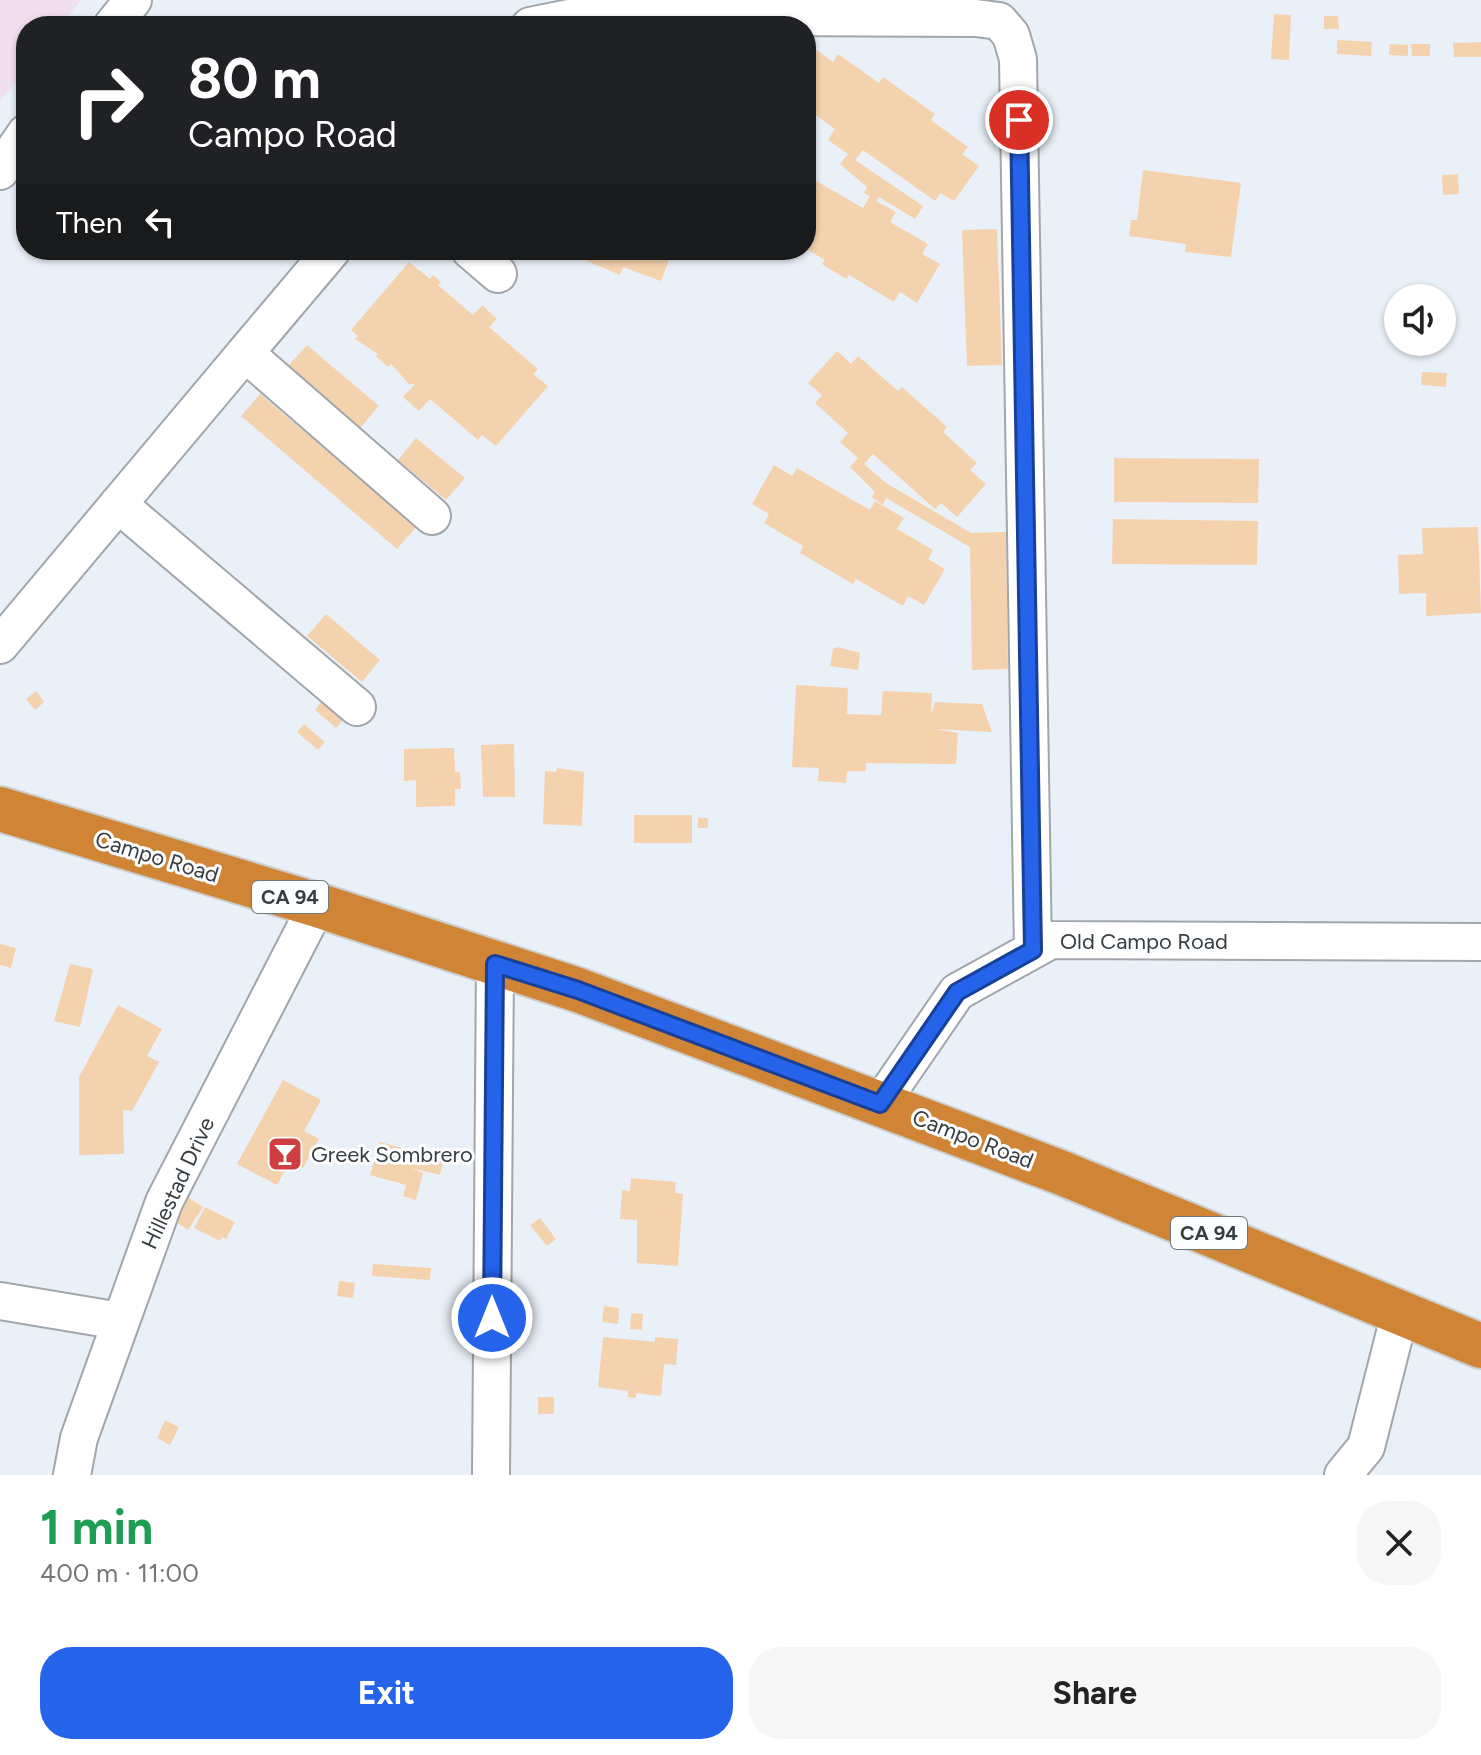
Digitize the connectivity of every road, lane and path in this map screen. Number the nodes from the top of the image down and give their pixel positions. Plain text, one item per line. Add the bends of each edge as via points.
1 (133, 0) edge
2 (120, 16) edge
3 (816, 17) edge
4 (16, 148) edge
5 (0, 171) edge
6 (324, 260) edge
7 (482, 260) edge
8 (498, 274) dead end
9 (245, 353) junction
10 (118, 504) junction
11 (432, 516) dead end
12 (0, 645) edge
13 (357, 707) dead end
14 (0, 809) edge
15 (317, 905) junction
16 (1481, 942) edge
17 (1033, 950) junction
18 (495, 964) junction
19 (880, 1104) junction
20 (0, 1301) edge
21 (1400, 1313) junction
22 (120, 1321) junction
23 (1481, 1346) edge
24 (72, 1475) edge
25 (491, 1475) edge
26 (1343, 1475) edge

1 - 2 street
3 - 17 street via 999,21 1011,35 1018,59
4 - 5 street
6 - 9 street
7 - 8 street
9 - 10 street
9 - 11 street
10 - 12 street
10 - 13 street
14 - 15 highway, Campo Road / CA 94
15 - 18 highway, Campo Road / CA 94
15 - 22 street, Hillestad Drive via 164,1202
16 - 17 street, Old Campo Road via 1051,940
17 - 19 street, Old Campo Road via 957,992
18 - 19 highway, Campo Road / CA 94
18 - 25 street
19 - 21 highway, Campo Road / CA 94
20 - 22 street
21 - 23 highway, Campo Road / CA 94
21 - 26 street via 1366,1447
22 - 24 street, Hillestad Drive via 79,1438

